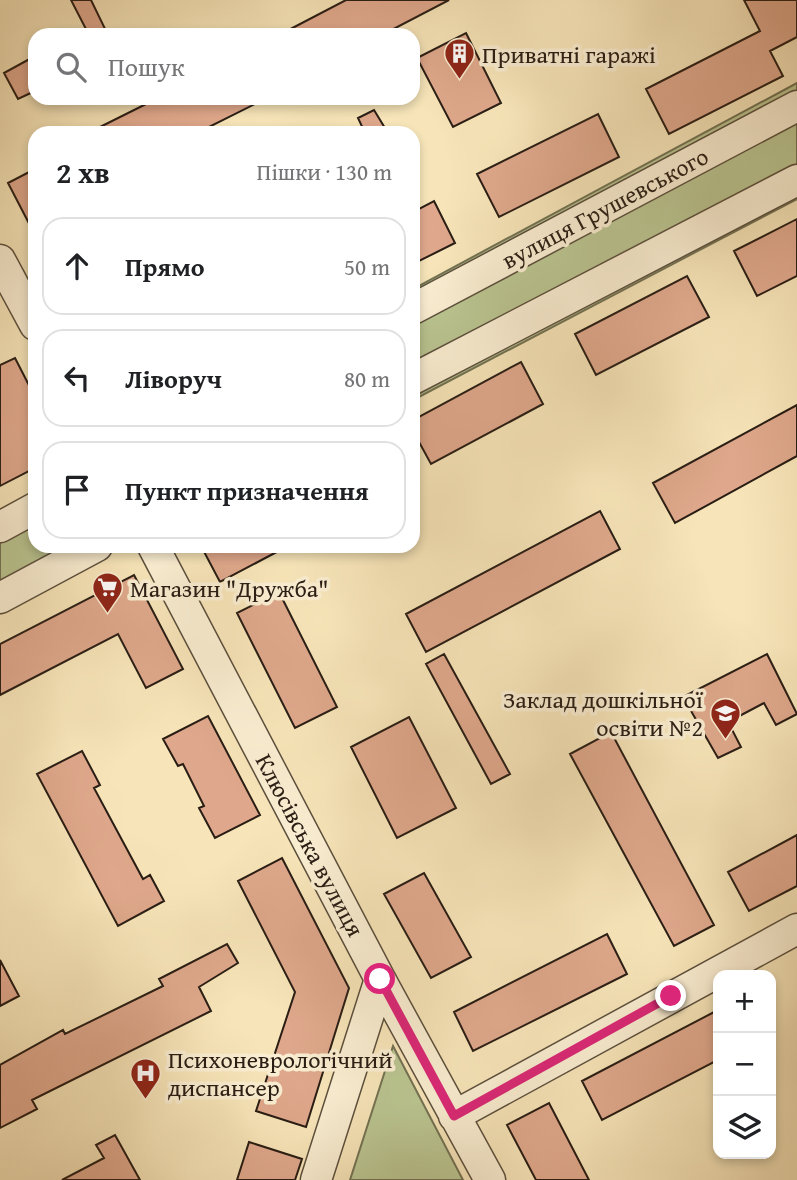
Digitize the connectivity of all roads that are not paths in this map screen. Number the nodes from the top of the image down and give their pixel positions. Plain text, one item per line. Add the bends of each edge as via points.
1 (797, 106) edge
2 (797, 180) edge
3 (2, 267) edge
4 (420, 305) edge
5 (28, 313) edge
6 (420, 375) edge
7 (28, 512) edge
8 (0, 527) edge
9 (84, 553) edge
10 (157, 553) edge
11 (0, 598) edge
12 (797, 929) edge
13 (380, 979) junction
14 (454, 1116) junction
15 (316, 1180) edge
16 (490, 1180) edge

1 - 4 street, вулиця Грушевського
2 - 6 street
3 - 5 street
7 - 8 street
9 - 11 street
10 - 13 street, Клюсівська вулиця
12 - 14 street
13 - 14 street, Клюсівська вулиця
13 - 15 street
14 - 16 street, Клюсівська вулиця

